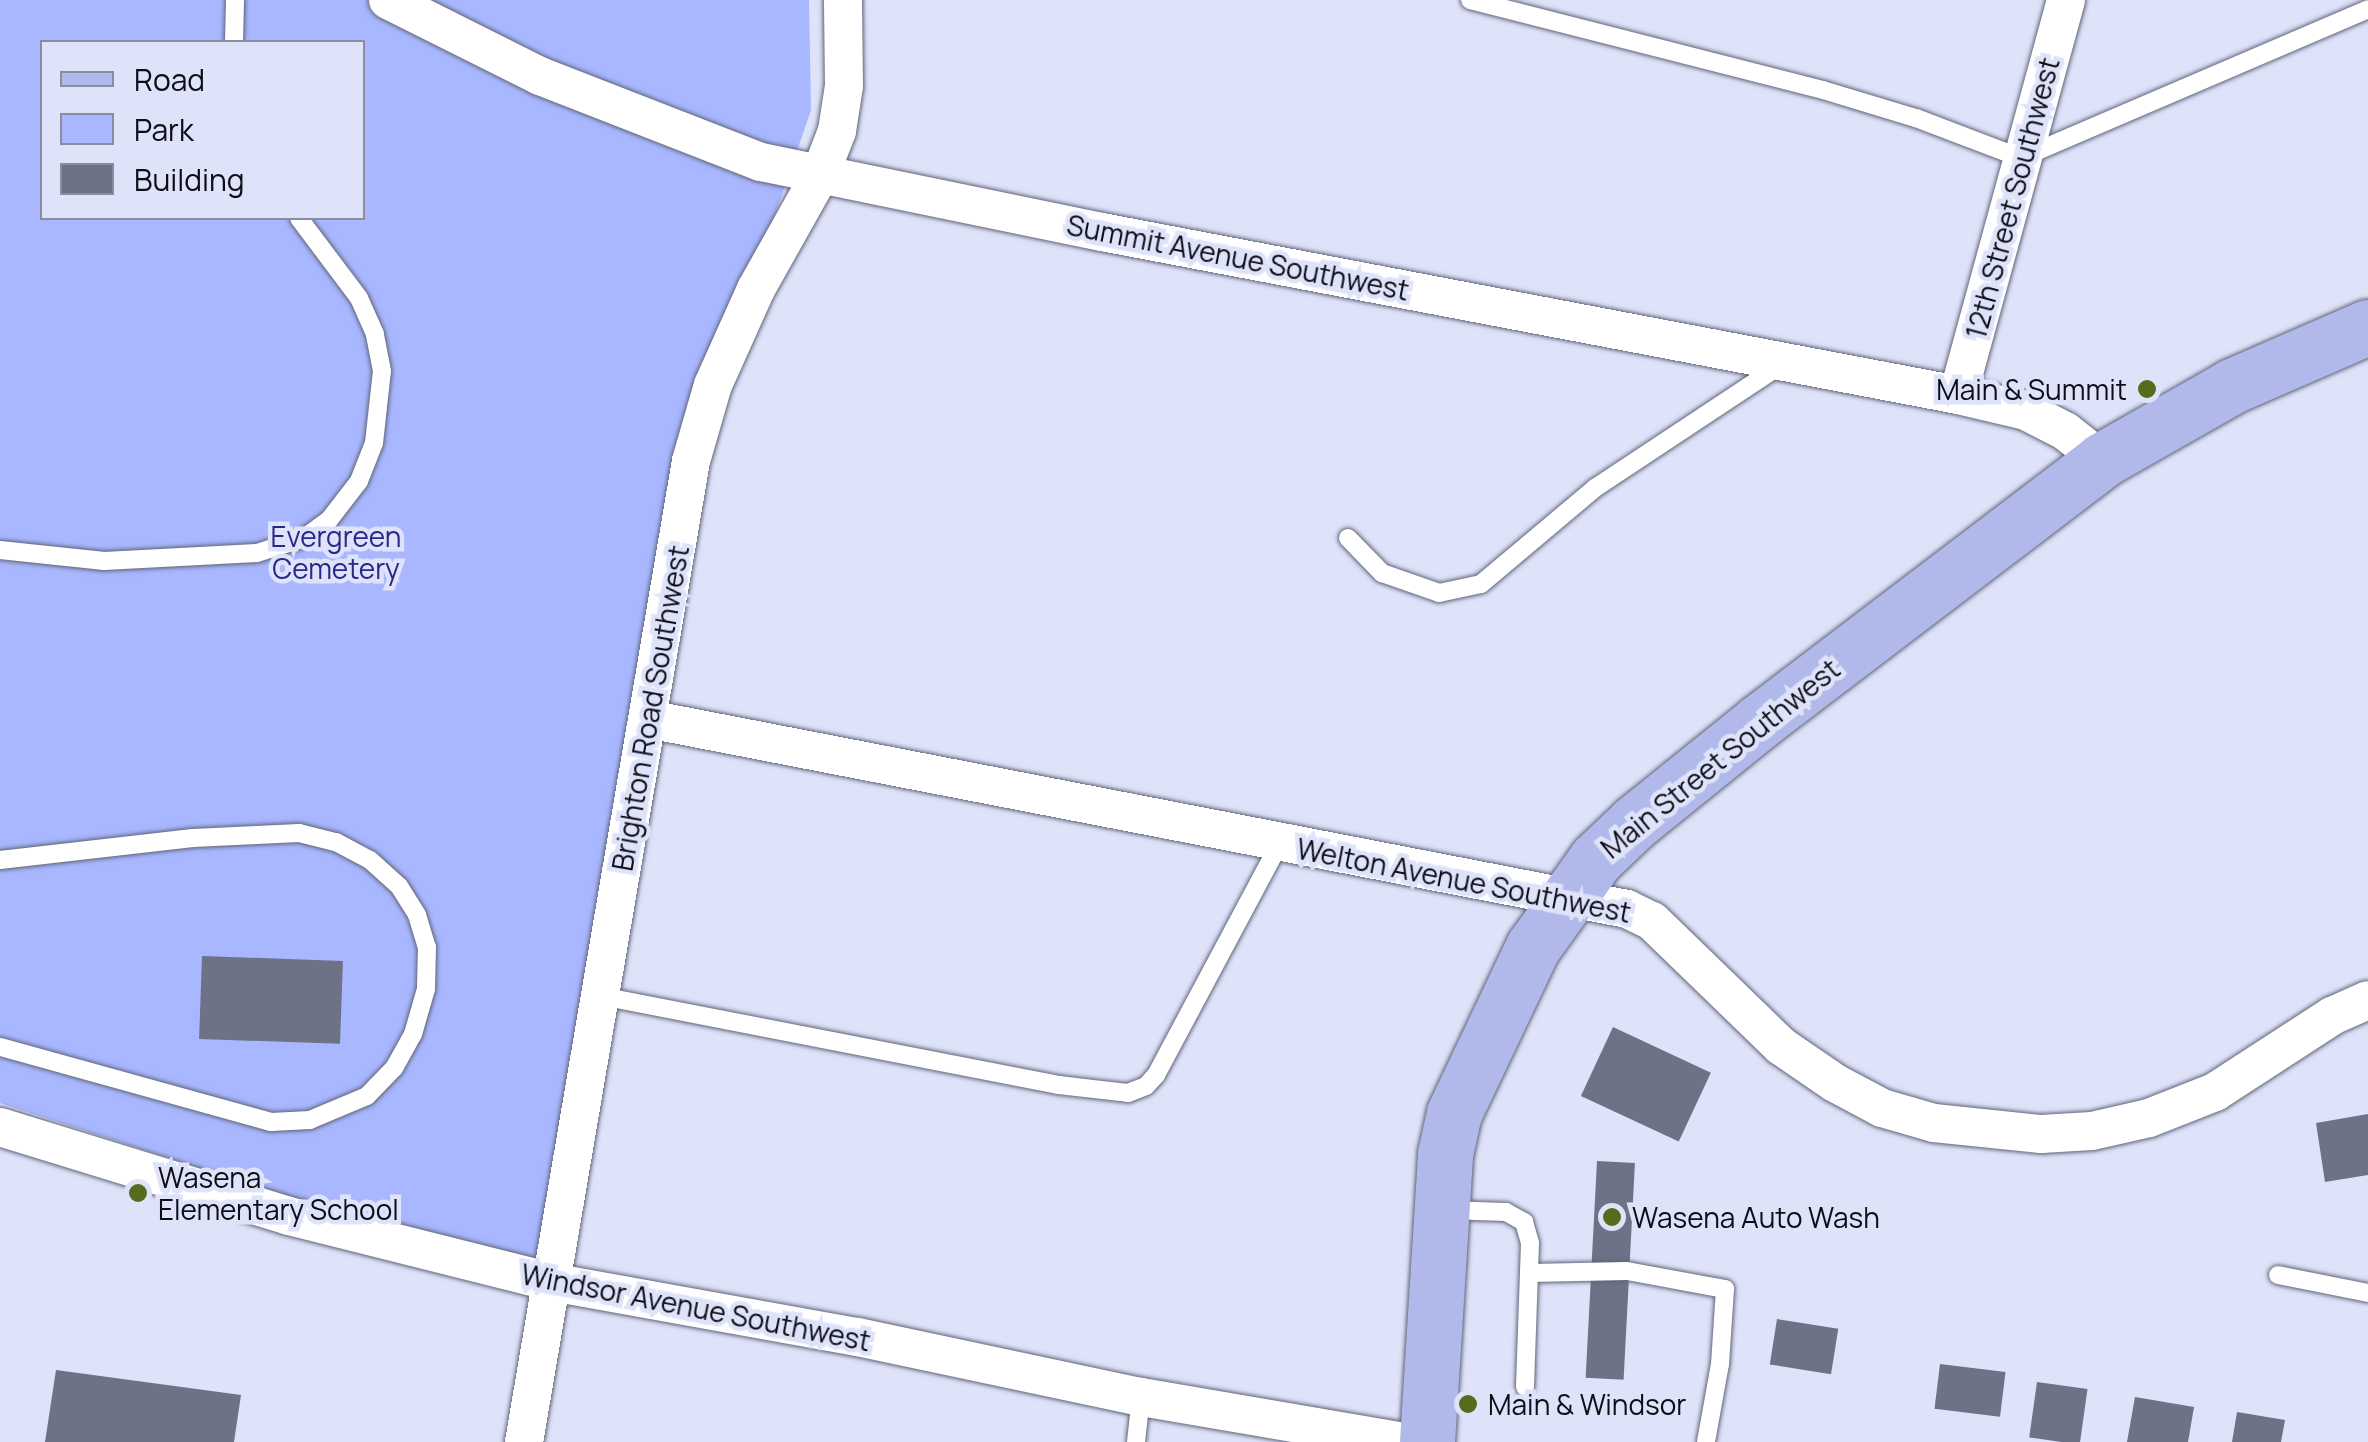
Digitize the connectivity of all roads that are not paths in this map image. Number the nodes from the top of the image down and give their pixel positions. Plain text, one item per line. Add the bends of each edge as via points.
1 (234, 0) edge
2 (388, 0) edge
3 (844, 0) edge
4 (1470, 0) edge
5 (2066, 0) edge
6 (2368, 9) edge
7 (234, 40) edge
8 (2022, 158) junction
9 (820, 175) junction
10 (300, 220) edge
11 (2368, 327) edge
12 (1788, 360) junction
13 (1958, 395) junction
14 (2102, 460) junction
15 (1348, 538) dead end
16 (0, 550) edge
17 (648, 720) junction
18 (1280, 843) junction
19 (0, 860) edge
20 (1568, 899) junction
21 (601, 996) junction
22 (2368, 1000) edge
23 (0, 1047) edge
24 (0, 1127) edge
25 (1440, 1209) junction
26 (1530, 1273) junction
27 (2278, 1275) dead end
28 (551, 1282) junction
29 (2368, 1292) edge
30 (1525, 1386) dead end
31 (1141, 1397) junction
32 (524, 1442) edge
33 (1136, 1442) edge
34 (1403, 1442) edge
35 (1427, 1442) edge
36 (1706, 1442) edge

1 - 7 lane
2 - 9 street, Summit Avenue Southwest via 652,124
3 - 9 street, Brighton Road Southwest via 844,86
4 - 8 lane via 1823,90
5 - 8 street, 12th Street Southwest
6 - 8 lane
8 - 13 street, 12th Street Southwest
9 - 12 street, Summit Avenue Southwest
9 - 17 street, Brighton Road Southwest via 756,288 714,385 691,461
10 - 16 lane via 359,298 382,371 374,442 359,481 329,520 304,538 257,552 104,561
11 - 14 main road, Main Street Southwest via 2232,386
12 - 13 street, Summit Avenue Southwest
12 - 15 lane via 1595,488 1481,584 1439,593 1382,572
13 - 14 street, Summit Avenue Southwest via 2026,412
14 - 20 main road, Main Street Southwest via 1634,822
17 - 18 street, Welton Avenue Southwest
17 - 21 street, Brighton Road Southwest
18 - 20 street, Welton Avenue Southwest
18 - 21 lane via 1156,1075 1128,1093
19 - 23 lane via 299,833 370,860 399,886 427,947 426,989 414,1034 394,1068 367,1096 310,1120 271,1122
20 - 22 street, Welton Avenue Southwest via 1627,909 1652,921 1782,1046 1835,1083 1882,1108 1987,1131 2092,1131 2149,1118 2215,1092
20 - 25 main road, Main Street Southwest via 1533,947 1454,1113
21 - 28 street, Brighton Road Southwest
24 - 28 street, Windsor Avenue Southwest via 289,1216
25 - 26 lane via 1506,1212 1524,1222
25 - 35 main road, Main Street Southwest
26 - 30 lane
26 - 36 lane via 1627,1272 1725,1289
27 - 29 lane
28 - 31 street, Windsor Avenue Southwest
28 - 32 street, Brighton Road Southwest
31 - 33 lane
31 - 34 street, Windsor Avenue Southwest

